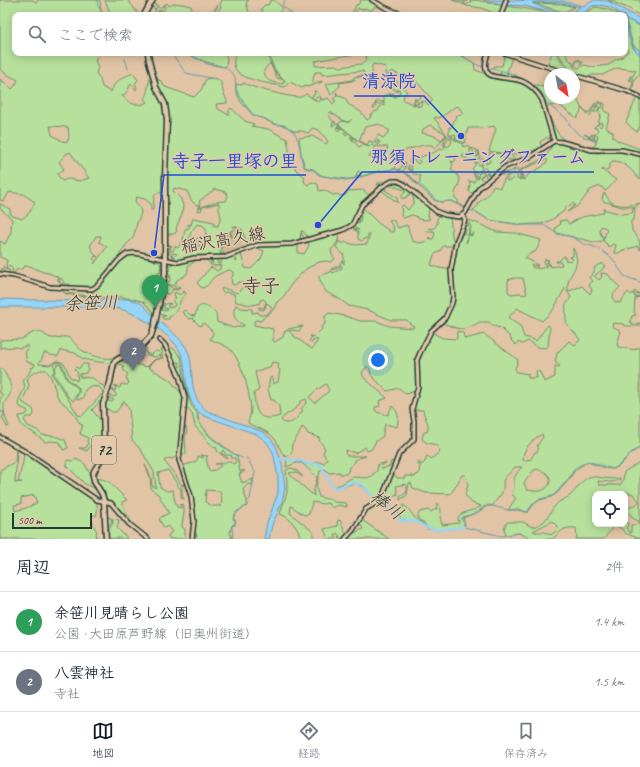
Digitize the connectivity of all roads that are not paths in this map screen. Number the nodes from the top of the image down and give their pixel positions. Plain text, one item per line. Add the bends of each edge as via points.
1 (153, 0) edge
2 (372, 0) edge
3 (506, 0) edge
4 (146, 12) edge
5 (395, 12) edge
6 (502, 12) edge
7 (148, 56) edge
8 (487, 56) edge
9 (513, 56) edge
10 (551, 68) edge
11 (580, 77) edge
12 (640, 97) edge
13 (554, 141) junction
14 (640, 154) edge
15 (463, 215) junction
16 (165, 260) junction
17 (0, 274) edge
18 (160, 340) dead end
19 (0, 437) edge
20 (104, 501) junction
21 (106, 539) edge
22 (148, 539) edge
23 (192, 539) edge
24 (345, 539) edge

1 - 4 main road
2 - 5 street
3 - 6 street
7 - 16 main road, 72 via 156,88 165,104 167,120
8 - 13 street via 484,64 488,73 504,79 521,81 539,94
9 - 10 street
11 - 12 street
13 - 14 street via 597,151 622,150
13 - 15 street via 530,157 505,167 496,174 476,192
15 - 16 street, 稲沢高久線 via 455,217 439,213 404,184 391,181 364,203 358,210 353,224 343,230 290,244 258,245 228,256 194,258 180,262
15 - 24 street via 465,220 456,242 451,270 452,303 445,318 431,331 417,360 418,387 412,409 414,439 399,454 381,500 366,509
16 - 17 street, 稲沢高久線 via 135,253 127,254 96,287 91,289 50,288
16 - 20 main road, 72 via 165,276 152,333 139,349 117,359 113,365 103,407 103,454 93,476
18 - 23 street via 178,373 185,398 179,460 192,501
19 - 20 street via 95,499
20 - 21 main road, 72
20 - 22 street via 112,504 129,524

